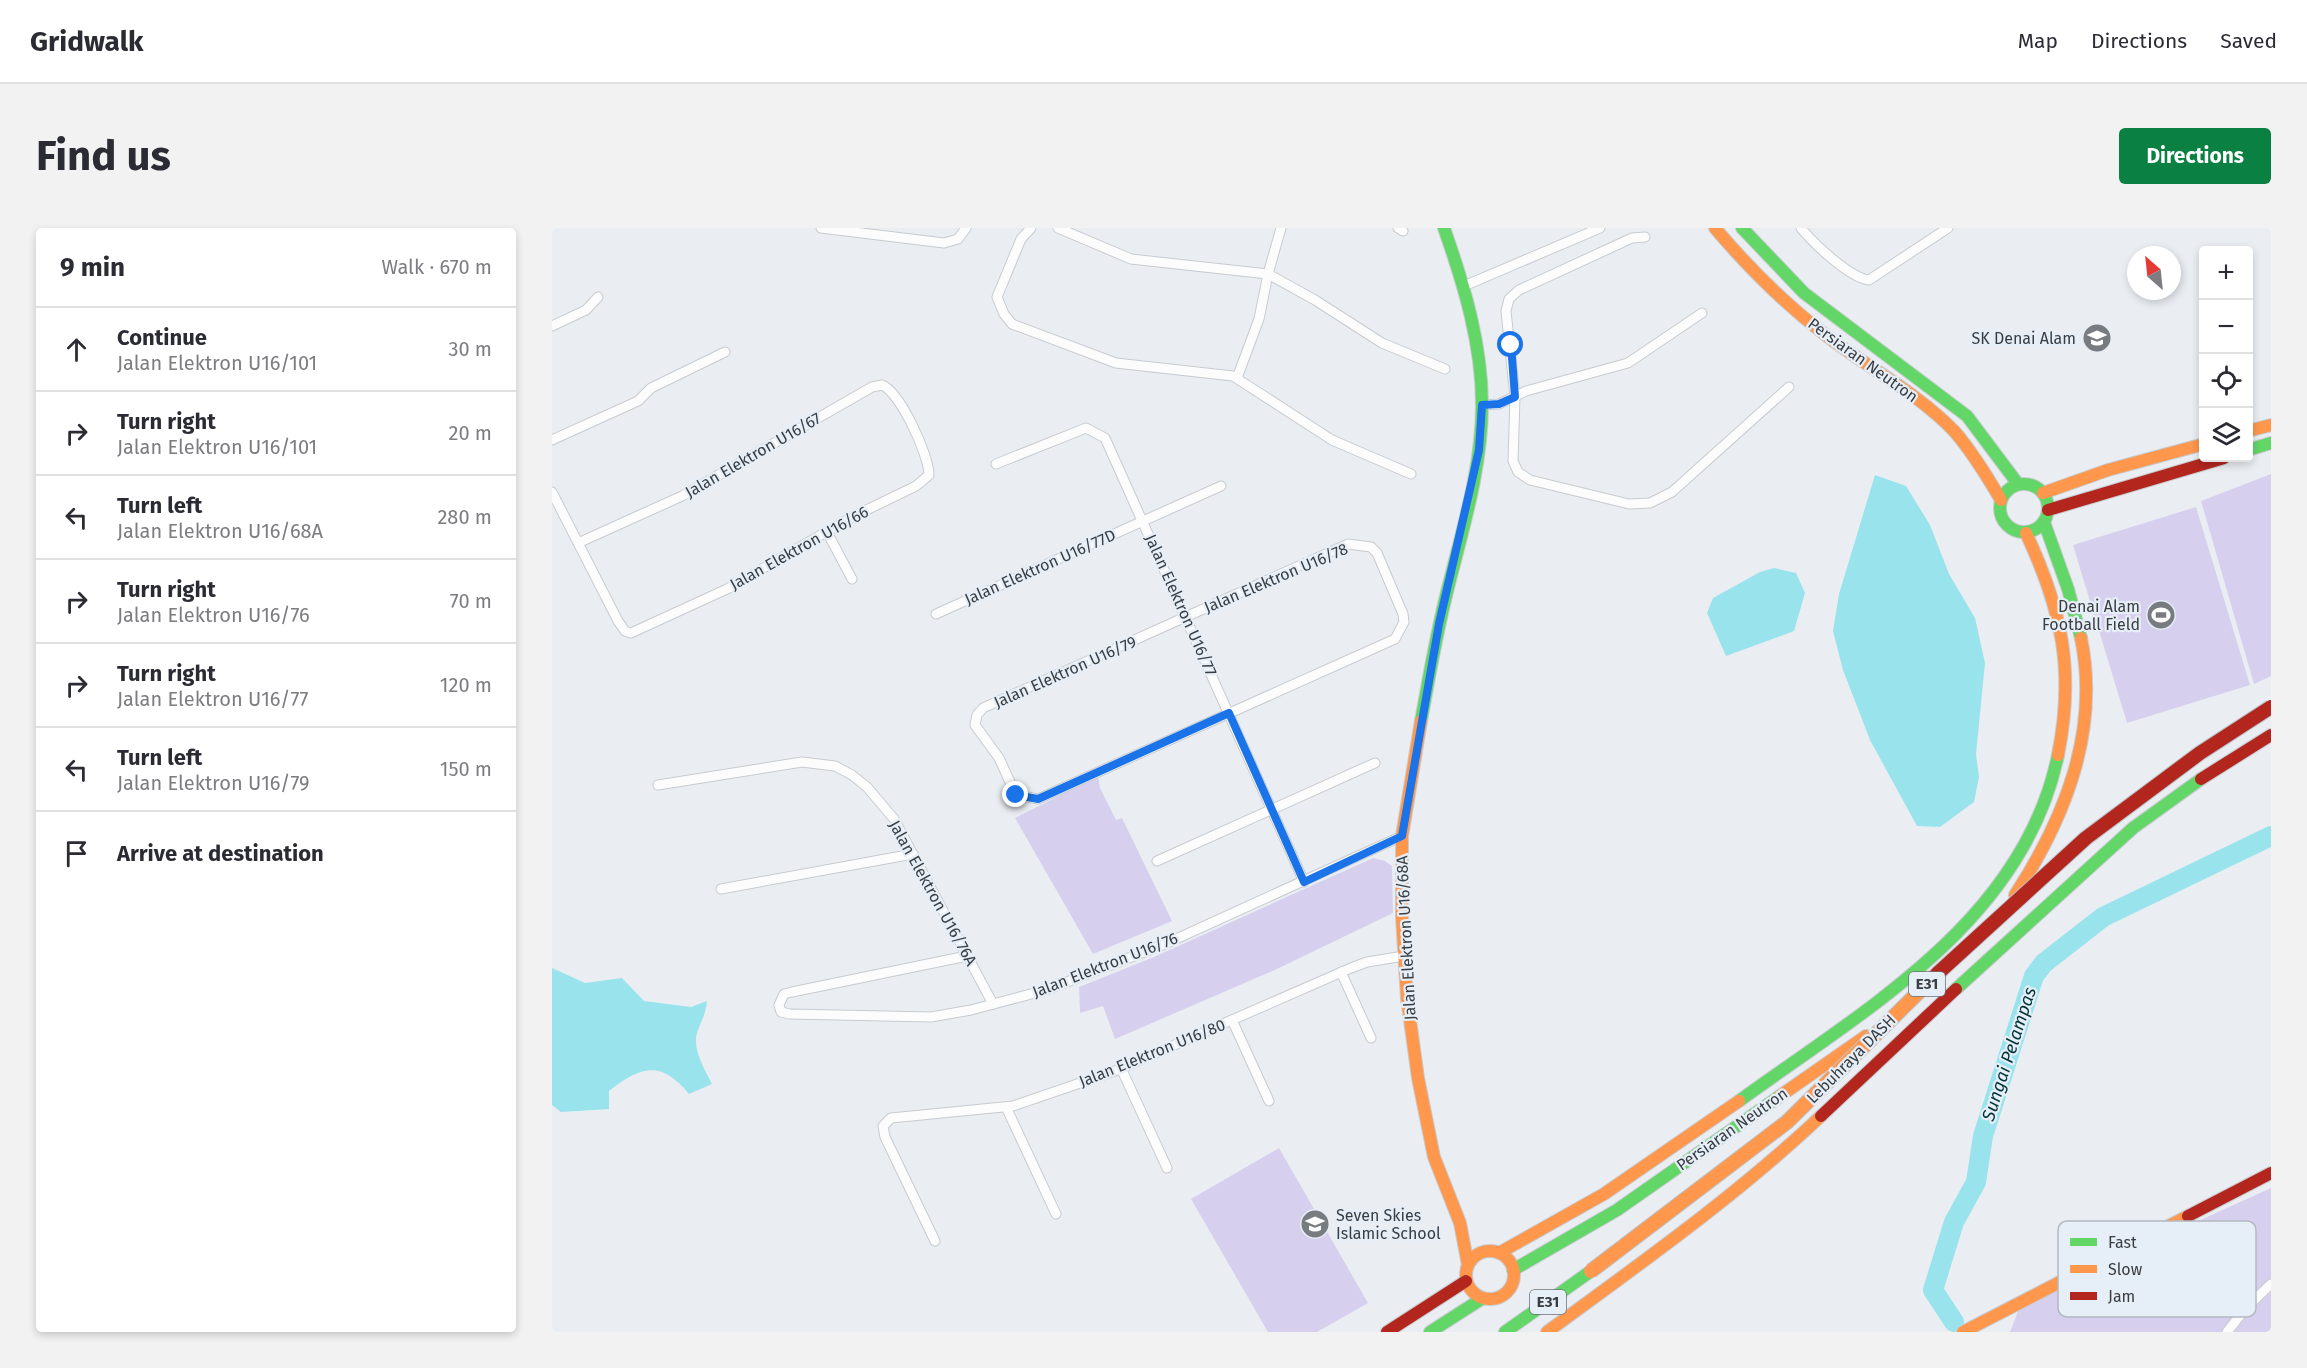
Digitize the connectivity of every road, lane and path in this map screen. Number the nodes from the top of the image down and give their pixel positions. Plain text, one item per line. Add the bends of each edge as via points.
1 (821, 228) edge
2 (966, 228) edge
3 (1031, 228) edge
4 (1058, 228) edge
5 (1281, 228) edge
6 (1444, 228) edge
7 (1600, 228) edge
8 (1715, 228) edge
9 (1742, 228) edge
10 (1801, 228) edge
11 (1948, 228) edge
12 (1645, 237) dead end
13 (1268, 274) junction
14 (1464, 286) junction
15 (598, 297) dead end
16 (1702, 313) dead end
17 (552, 327) edge
18 (725, 352) dead end
19 (1445, 369) dead end
20 (1237, 378) junction
21 (1789, 387) dead end
22 (1515, 397) junction
23 (1482, 405) junction
24 (909, 422) joint
25 (2271, 425) edge
26 (2253, 430) edge
27 (552, 440) edge
28 (2271, 443) edge
29 (2199, 445) edge
30 (2253, 448) edge
31 (2212, 462) edge
32 (996, 464) dead end
33 (1411, 474) dead end
34 (2018, 484) junction
35 (1221, 486) dead end
36 (552, 492) edge
37 (2043, 493) junction
38 (2001, 500) junction
39 (2046, 516) junction
40 (1143, 521) junction
41 (827, 532) junction
42 (2026, 533) junction
43 (578, 543) junction
44 (852, 579) dead end
45 (936, 614) dead end
46 (1186, 617) junction
47 (2271, 707) edge
48 (1229, 713) junction
49 (2271, 735) edge
50 (1375, 763) dead end
51 (658, 785) dead end
52 (1272, 809) junction
53 (1402, 836) junction
54 (912, 854) junction
55 (1157, 861) dead end
56 (1304, 882) junction
57 (721, 889) dead end
58 (967, 956) junction
59 (1404, 956) junction
60 (1341, 972) junction
61 (993, 1004) junction
62 (1232, 1020) junction
63 (1371, 1038) dead end
64 (1121, 1068) junction
65 (1269, 1101) dead end
66 (1006, 1107) junction
67 (1167, 1168) dead end
68 (2271, 1173) edge
69 (1056, 1215) dead end
70 (2178, 1221) edge
71 (1463, 1232) junction
72 (935, 1241) dead end
73 (1493, 1252) junction
74 (1468, 1265) junction
75 (1513, 1270) junction
76 (1466, 1281) junction
77 (2058, 1283) edge
78 (2271, 1284) edge
79 (1483, 1298) junction
80 (2256, 1298) edge
81 (2239, 1317) edge
82 (1387, 1332) edge
83 (1430, 1332) edge
84 (1505, 1332) edge
85 (1547, 1332) edge
86 (1963, 1332) edge
87 (2227, 1332) edge

1 - 2 street via 944,243 958,239
3 - 20 street via 1021,239 998,297 1012,324 1116,363
4 - 13 street via 1131,260
5 - 13 street
6 - 14 main road, Jalan Elektron U16/68A
7 - 14 street
8 - 38 main road, Persiaran Neutron via 1760,277 1823,334 1949,427 1969,449
9 - 34 main road, Persiaran Neutron via 1804,293 1967,416
10 - 11 street via 1826,253 1861,279 1869,280
12 - 22 street via 1632,238 1519,290 1509,299 1506,311
13 - 19 street via 1382,343
13 - 20 street via 1259,319
14 - 23 main road, Jalan Elektron U16/68A via 1476,336
15 - 17 street via 586,310
16 - 22 street via 1628,363
18 - 27 street via 651,388 638,401
20 - 33 street via 1332,440
21 - 22 street via 1672,492 1650,503 1629,504 1522,476 1512,454
22 - 23 street via 1499,404
23 - 53 main road, Jalan Elektron U16/68A via 1479,450 1439,624
24 - 41 street, Jalan Elektron U16/66 via 927,459 928,475 924,481
24 - 43 street, Jalan Elektron U16/67 via 889,388 872,387 682,496
25 - 26 main road
28 - 30 main road
29 - 37 main road via 2108,470
31 - 39 main road
32 - 40 street, Jalan Elektron U16/77 via 1078,430 1097,431 1105,438
34 - 37 main road via 2032,485
34 - 38 main road
35 - 40 street, Jalan Elektron U16/77D
36 - 43 street
37 - 39 main road
38 - 42 main road via 1999,508 2004,523
39 - 42 main road
39 - 75 main road, Persiaran Neutron via 2085,659 2083,733 2059,821 2031,873 1996,923 1945,974 1889,1020 1617,1210
40 - 45 street, Jalan Elektron U16/77D
40 - 46 street, Jalan Elektron U16/77
41 - 43 street, Jalan Elektron U16/66 via 726,589 639,631 625,632
41 - 44 street
42 - 73 main road, Persiaran Neutron via 2050,586 2062,633 2064,727 2044,804 2006,875 1935,955 1878,1003 1606,1192
46 - 48 street, Jalan Elektron U16/77
46 - 48 street, Jalan Elektron U16/78 via 1348,544 1377,553 1392,585 1404,622 1395,639
46 - 48 street, Jalan Elektron U16/79 via 983,708 975,725 999,758 1016,795 1038,799
47 - 84 main road, Lebuhraya DASH / E31, bridge via 2200,753 2086,838 1973,939 1787,1122
48 - 52 street, Jalan Elektron U16/77
49 - 85 main road, Lebuhraya DASH / E31 via 2215,769 2133,828 1781,1154
50 - 52 street
51 - 54 street, Jalan Elektron U16/76A via 779,764 835,766 867,786 894,819
52 - 55 street
52 - 56 street, Jalan Elektron U16/77
53 - 56 street, Jalan Elektron U16/76
53 - 59 main road, Jalan Elektron U16/68A
54 - 57 street
54 - 58 street, Jalan Elektron U16/76A
56 - 61 street, Jalan Elektron U16/76 via 1070,982
58 - 61 street, Jalan Elektron U16/76A
58 - 61 street, Jalan Elektron U16/76 via 783,994 779,1005 781,1012 790,1014 931,1017
59 - 60 street, Jalan Elektron U16/80 via 1367,962
59 - 71 main road, Jalan Elektron U16/68A via 1418,1089 1435,1163
60 - 62 street, Jalan Elektron U16/80
60 - 63 street
62 - 64 street, Jalan Elektron U16/80
62 - 65 street
64 - 66 street, Jalan Elektron U16/80
64 - 67 street
66 - 69 street
66 - 72 street, Jalan Elektron U16/80 via 891,1118 883,1126
68 - 70 main road
71 - 73 main road
71 - 74 main road, Jalan Elektron U16/68A
73 - 74 main road via 1476,1255
73 - 75 main road via 1506,1257
74 - 76 main road
75 - 79 main road via 1514,1278 1506,1293
76 - 79 main road via 1475,1295
76 - 82 main road
77 - 86 main road
78 - 80 street
79 - 83 main road
81 - 87 street

